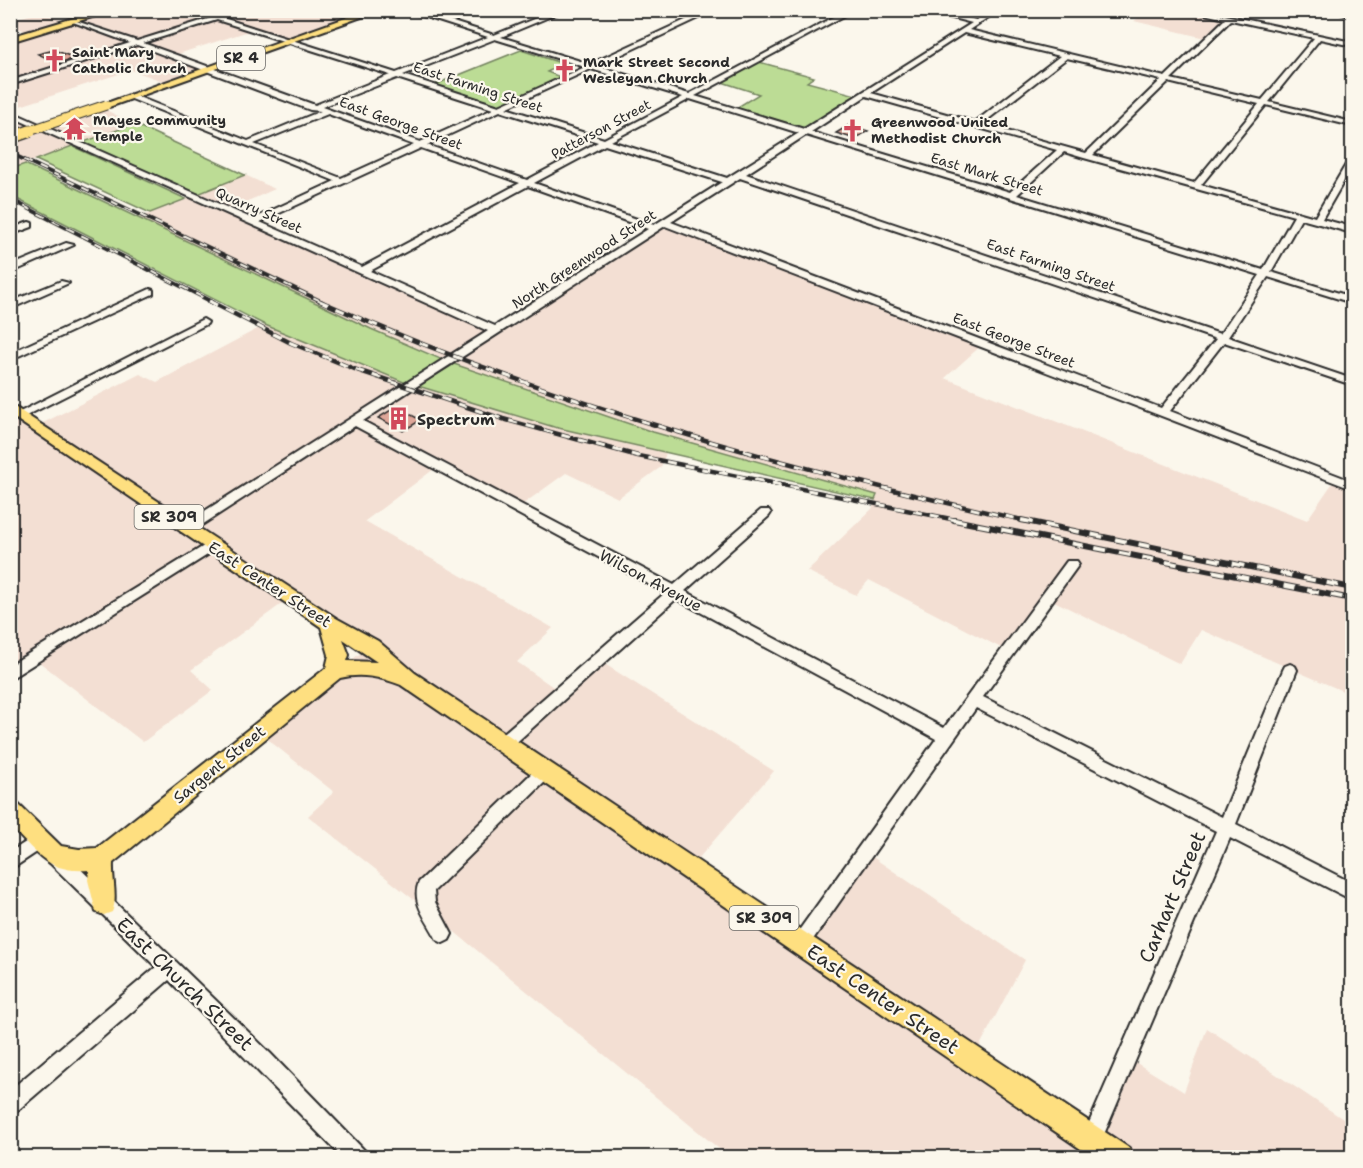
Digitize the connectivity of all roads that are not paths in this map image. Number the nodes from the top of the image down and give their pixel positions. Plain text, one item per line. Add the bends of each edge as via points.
1 (192, 10) edge
2 (243, 10) edge
3 (377, 10) edge
4 (406, 10) edge
5 (562, 10) edge
6 (713, 10) edge
7 (852, 10) edge
8 (925, 10) edge
9 (996, 10) edge
10 (1190, 10) edge
11 (1336, 10) edge
12 (109, 11) edge
13 (1353, 15) edge
14 (217, 18) junction
15 (1229, 19) junction
16 (75, 21) junction
17 (977, 22) junction
18 (964, 31) junction
19 (494, 37) junction
20 (1318, 37) junction
21 (10, 40) edge
22 (289, 41) junction
23 (136, 44) junction
24 (1353, 44) edge
25 (1066, 55) junction
26 (590, 67) junction
27 (208, 69) junction
28 (396, 75) junction
29 (1167, 80) junction
30 (10, 83) edge
31 (866, 94) junction
32 (689, 97) junction
33 (133, 98) dead end
34 (1264, 103) junction
35 (313, 108) junction
36 (500, 108) junction
37 (326, 112) junction
38 (10, 113) edge
39 (1353, 124) edge
40 (976, 125) junction
41 (805, 133) junction
42 (10, 138) edge
43 (605, 142) junction
44 (247, 144) junction
45 (420, 145) junction
46 (1063, 149) junction
47 (1087, 156) junction
48 (1353, 161) edge
49 (740, 175) junction
50 (341, 182) junction
51 (730, 182) junction
52 (527, 183) junction
53 (1196, 186) junction
54 (1011, 196) junction
55 (1299, 215) junction
56 (1317, 220) junction
57 (253, 222) junction
58 (666, 223) junction
59 (29, 225) dead end
60 (656, 229) junction
61 (1353, 230) edge
62 (10, 232) edge
63 (69, 245) dead end
64 (10, 270) edge
65 (362, 271) junction
66 (1265, 274) junction
67 (64, 283) dead end
68 (150, 292) dead end
69 (1353, 300) edge
70 (10, 306) edge
71 (203, 322) dead end
72 (497, 332) junction
73 (1223, 337) junction
74 (10, 357) edge
75 (1353, 382) edge
76 (15, 412) edge
77 (1163, 413) junction
78 (357, 422) junction
79 (1353, 485) edge
80 (765, 513) dead end
81 (186, 529) junction
82 (212, 546) junction
83 (1072, 564) dead end
84 (673, 592) junction
85 (329, 623) junction
86 (1290, 670) dead end
87 (334, 672) junction
88 (10, 673) edge
89 (408, 679) junction
90 (974, 699) junction
91 (946, 737) junction
92 (504, 743) junction
93 (545, 771) junction
94 (10, 811) edge
95 (1226, 828) junction
96 (48, 848) junction
97 (102, 858) junction
98 (10, 862) edge
99 (1353, 892) edge
100 (104, 904) junction
101 (443, 934) dead end
102 (801, 942) junction
103 (168, 969) junction
104 (10, 1104) edge
105 (1092, 1139) junction
106 (358, 1158) edge
107 (1119, 1158) edge

1 - 14 street, East Farming Street
2 - 14 street
3 - 22 main road, SR 4
4 - 19 street, East Mark Street
5 - 19 street
6 - 26 street
7 - 32 street, Patterson Street
8 - 17 street
9 - 17 street, North Greenwood Street
10 - 15 street
11 - 13 street
12 - 16 main road
14 - 22 street, East Farming Street
14 - 23 street
15 - 20 street
15 - 29 street
16 - 21 main road
16 - 23 street, East George Street
17 - 18 street, North Greenwood Street
18 - 25 street
18 - 31 street, North Greenwood Street
19 - 26 street, East Mark Street
19 - 28 street
20 - 24 street
20 - 34 street
22 - 27 main road, SR 4
22 - 28 street, East Farming Street
23 - 27 street, East George Street
23 - 30 street
25 - 29 street
25 - 40 street
26 - 32 street, East Mark Street
26 - 36 street
27 - 35 street, East George Street
27 - 42 main road, SR 4, bridge
28 - 35 street
28 - 36 street, East Farming Street
29 - 34 street
29 - 47 street
31 - 40 street
31 - 41 street, North Greenwood Street
32 - 41 street, East Mark Street
32 - 43 street, Patterson Street
33 - 44 street
34 - 39 street
34 - 53 street
35 - 37 street, East George Street
36 - 43 street, East Farming Street
36 - 45 street
37 - 44 street
37 - 45 street, East George Street
38 - 57 street, Quarry Street
40 - 46 street
41 - 49 street, North Greenwood Street
41 - 54 street, East Mark Street
43 - 51 street, East Farming Street
43 - 52 street, Patterson Street
44 - 50 street
45 - 50 street
45 - 52 street, East George Street
46 - 47 street
46 - 54 street
47 - 53 street
48 - 56 street
49 - 51 street, North Greenwood Street
49 - 73 street, East Farming Street
50 - 57 street
51 - 58 street, North Greenwood Street
52 - 60 street, East George Street
52 - 65 street, Patterson Street
53 - 55 street
54 - 66 street, East Mark Street
55 - 56 street
55 - 66 street
56 - 61 street
57 - 65 street, Quarry Street
58 - 60 street, North Greenwood Street
58 - 77 street, East George Street
59 - 62 street
60 - 72 street, North Greenwood Street
63 - 64 street
65 - 72 street, Quarry Street
66 - 69 street, East Mark Street
66 - 73 street
67 - 70 street
68 - 74 street
71 - 76 street
72 - 78 street, North Greenwood Street
73 - 75 street, East Farming Street
73 - 77 street
76 - 81 main road, East Center Street / SR 309
77 - 79 street, East George Street
78 - 81 street, North Greenwood Street
78 - 84 street, Wilson Avenue
80 - 84 street
81 - 82 main road, East Center Street / SR 309
82 - 85 main road, East Center Street / SR 309
82 - 88 street
83 - 90 street
84 - 91 street, Wilson Avenue
84 - 92 street
85 - 87 main road via 339,655
85 - 89 main road, East Center Street / SR 309 via 386,655
86 - 95 street, Carhart Street
87 - 89 main road, East Center Street / SR 309 via 354,666
87 - 97 main road, Sargent Street / SR 309
89 - 92 main road, East Center Street / SR 309
90 - 91 street
90 - 95 street
91 - 102 street
92 - 93 main road, East Center Street / SR 309
93 - 101 street via 425,888 425,902
93 - 102 main road, East Center Street / SR 309
94 - 96 main road, East Church Street
95 - 99 street
95 - 105 street, Carhart Street
96 - 97 main road via 79,860
96 - 98 street
96 - 100 street, East Church Street
97 - 100 main road
100 - 103 street, East Church Street
102 - 105 main road, East Center Street / SR 309
103 - 104 street
103 - 106 street, East Church Street
105 - 107 main road, East Center Street / SR 309

